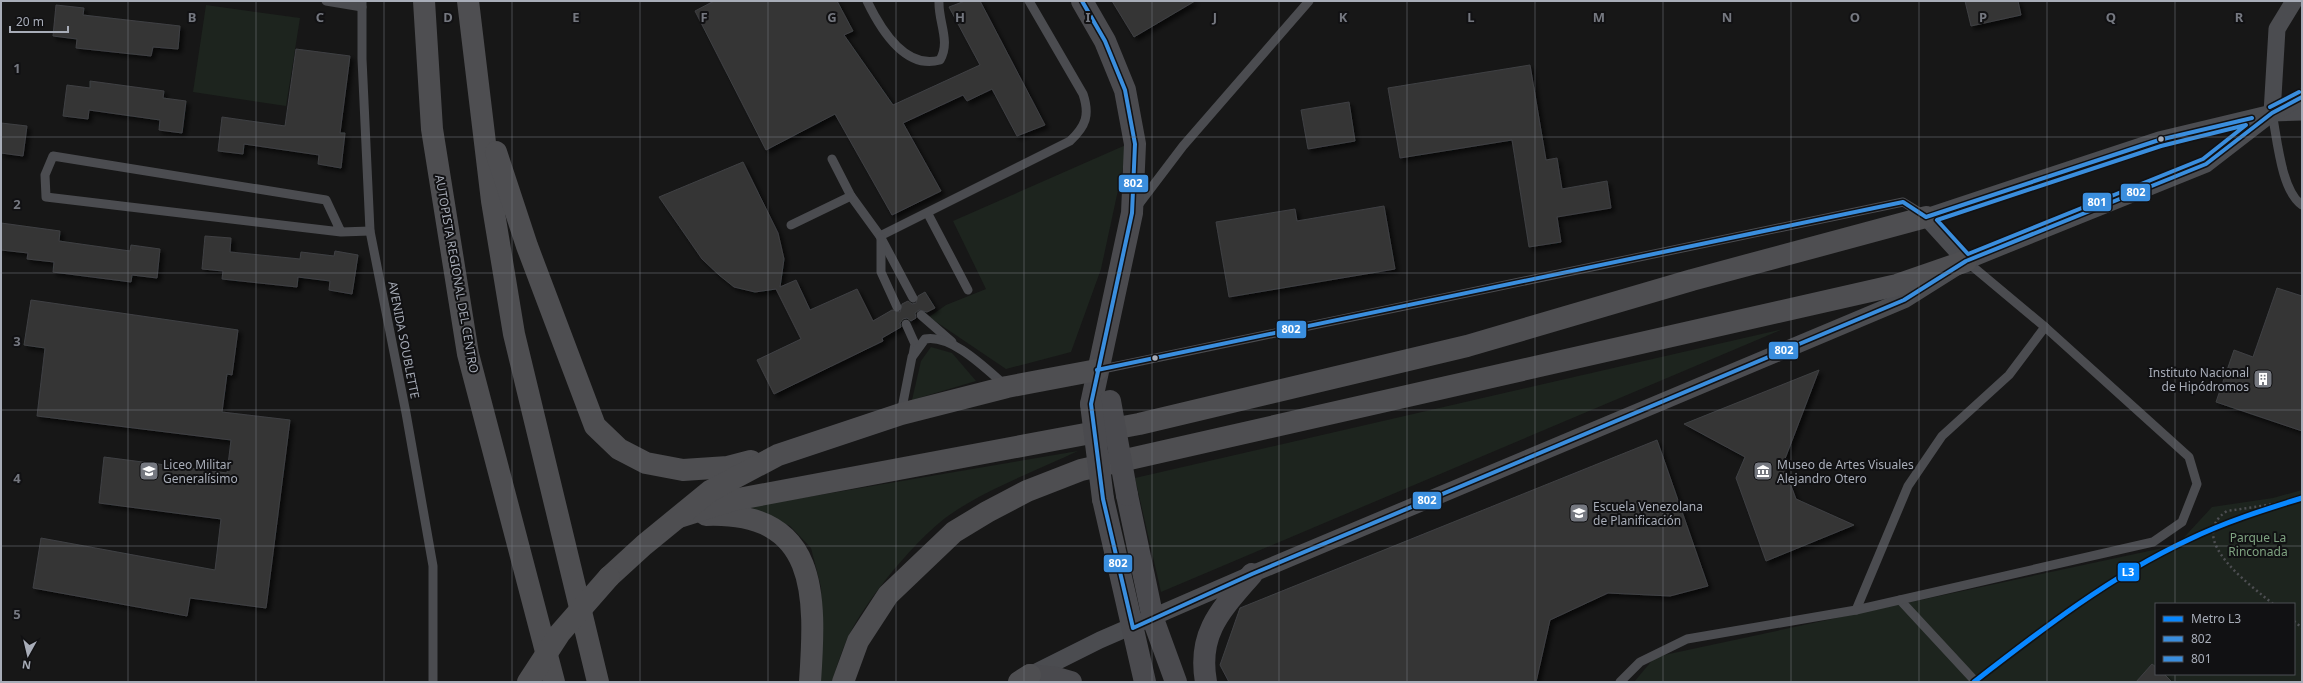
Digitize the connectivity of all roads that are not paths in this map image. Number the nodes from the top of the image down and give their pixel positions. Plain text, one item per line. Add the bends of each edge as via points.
1 (326, 1) edge
2 (424, 1) edge
3 (468, 1) edge
4 (866, 1) edge
5 (939, 1) edge
6 (1029, 1) edge
7 (1082, 1) edge
8 (1309, 1) edge
9 (2294, 1) edge
10 (362, 4) edge
11 (2302, 97) edge
12 (482, 108) junction
13 (2302, 112) edge
14 (2272, 113) junction
15 (832, 159) dead end
16 (851, 196) junction
17 (2302, 205) edge
18 (928, 214) junction
19 (1132, 214) junction
20 (1926, 217) junction
21 (791, 225) dead end
22 (370, 230) junction
23 (341, 232) junction
24 (880, 236) junction
25 (1966, 262) junction
26 (968, 290) dead end
27 (913, 298) dead end
28 (898, 307) dead end
29 (922, 315) dead end
30 (906, 324) dead end
31 (2045, 327) junction
32 (956, 346) junction
33 (912, 357) junction
34 (1097, 370) junction
35 (1007, 387) junction
36 (1100, 403) junction
37 (901, 414) junction
38 (778, 455) junction
39 (678, 517) junction
40 (1252, 574) junction
41 (1900, 600) junction
42 (1856, 610) junction
43 (1153, 619) junction
44 (1133, 628) junction
45 (1025, 678) edge
46 (433, 682) edge
47 (528, 682) edge
48 (554, 682) edge
49 (598, 682) edge
50 (810, 682) edge
51 (843, 682) edge
52 (1071, 682) edge
53 (1145, 682) edge
54 (1176, 682) edge
55 (1206, 682) edge
56 (1620, 682) edge
57 (1976, 682) edge

1 - 10 lane
2 - 48 highway, AUTOPISTA REGIONAL DEL CENTRO via 432,129 468,354
3 - 12 highway
4 - 5 lane via 876,20 902,50 916,61 932,63 940,60 946,51 938,14
6 - 18 lane via 1083,94 1088,108 1085,123 1070,141
7 - 19 main road via 1105,42 1125,90 1135,144
8 - 19 lane via 1183,146
9 - 14 street via 2277,29
10 - 22 lane, AVENIDA SOUBLETTE
11 - 14 street
12 - 38 highway via 527,246 576,370 595,426 619,449 646,463 683,470 728,467
12 - 49 highway via 492,201 514,334
13 - 14 street
14 - 17 lane via 2286,183 2297,202
14 - 20 street via 2152,142
14 - 25 street via 2206,164
15 - 16 lane
16 - 21 lane
16 - 24 lane
18 - 24 lane
18 - 26 lane
19 - 34 main road
20 - 25 street
20 - 34 lane via 1903,202
20 - 39 highway via 1692,280 1467,346 1139,424 733,500
22 - 23 lane
22 - 46 lane, AVENIDA SOUBLETTE via 433,566
23 - 23 lane via 46,197 45,174 53,156 326,200
24 - 27 lane
24 - 28 lane via 882,272
25 - 31 lane
25 - 40 street via 1904,300
25 - 51 highway via 1897,285 1081,470 1027,491 954,532 888,595 858,641
29 - 32 lane
30 - 33 lane via 915,344
31 - 41 lane via 2189,457 2197,484 2182,522 2153,542
31 - 42 lane via 2009,375 1942,436 1912,480
32 - 33 lane via 931,338 925,339
32 - 35 lane
33 - 37 lane
34 - 35 highway
34 - 36 main road
35 - 37 highway
36 - 43 main road, bridge via 1127,495
36 - 44 main road, bridge via 1103,499
37 - 38 highway
38 - 39 highway via 710,491
39 - 47 highway, bridge via 609,577 560,633
39 - 50 highway via 734,515 756,520 776,530 794,545 807,574 812,617
40 - 43 street
40 - 55 main road via 1219,612 1206,638 1202,665
41 - 42 lane
41 - 57 lane
42 - 56 lane via 1687,638 1640,662
43 - 44 street
43 - 54 main road
44 - 45 street via 1100,640
44 - 53 main road
45 - 52 main road via 1056,678

